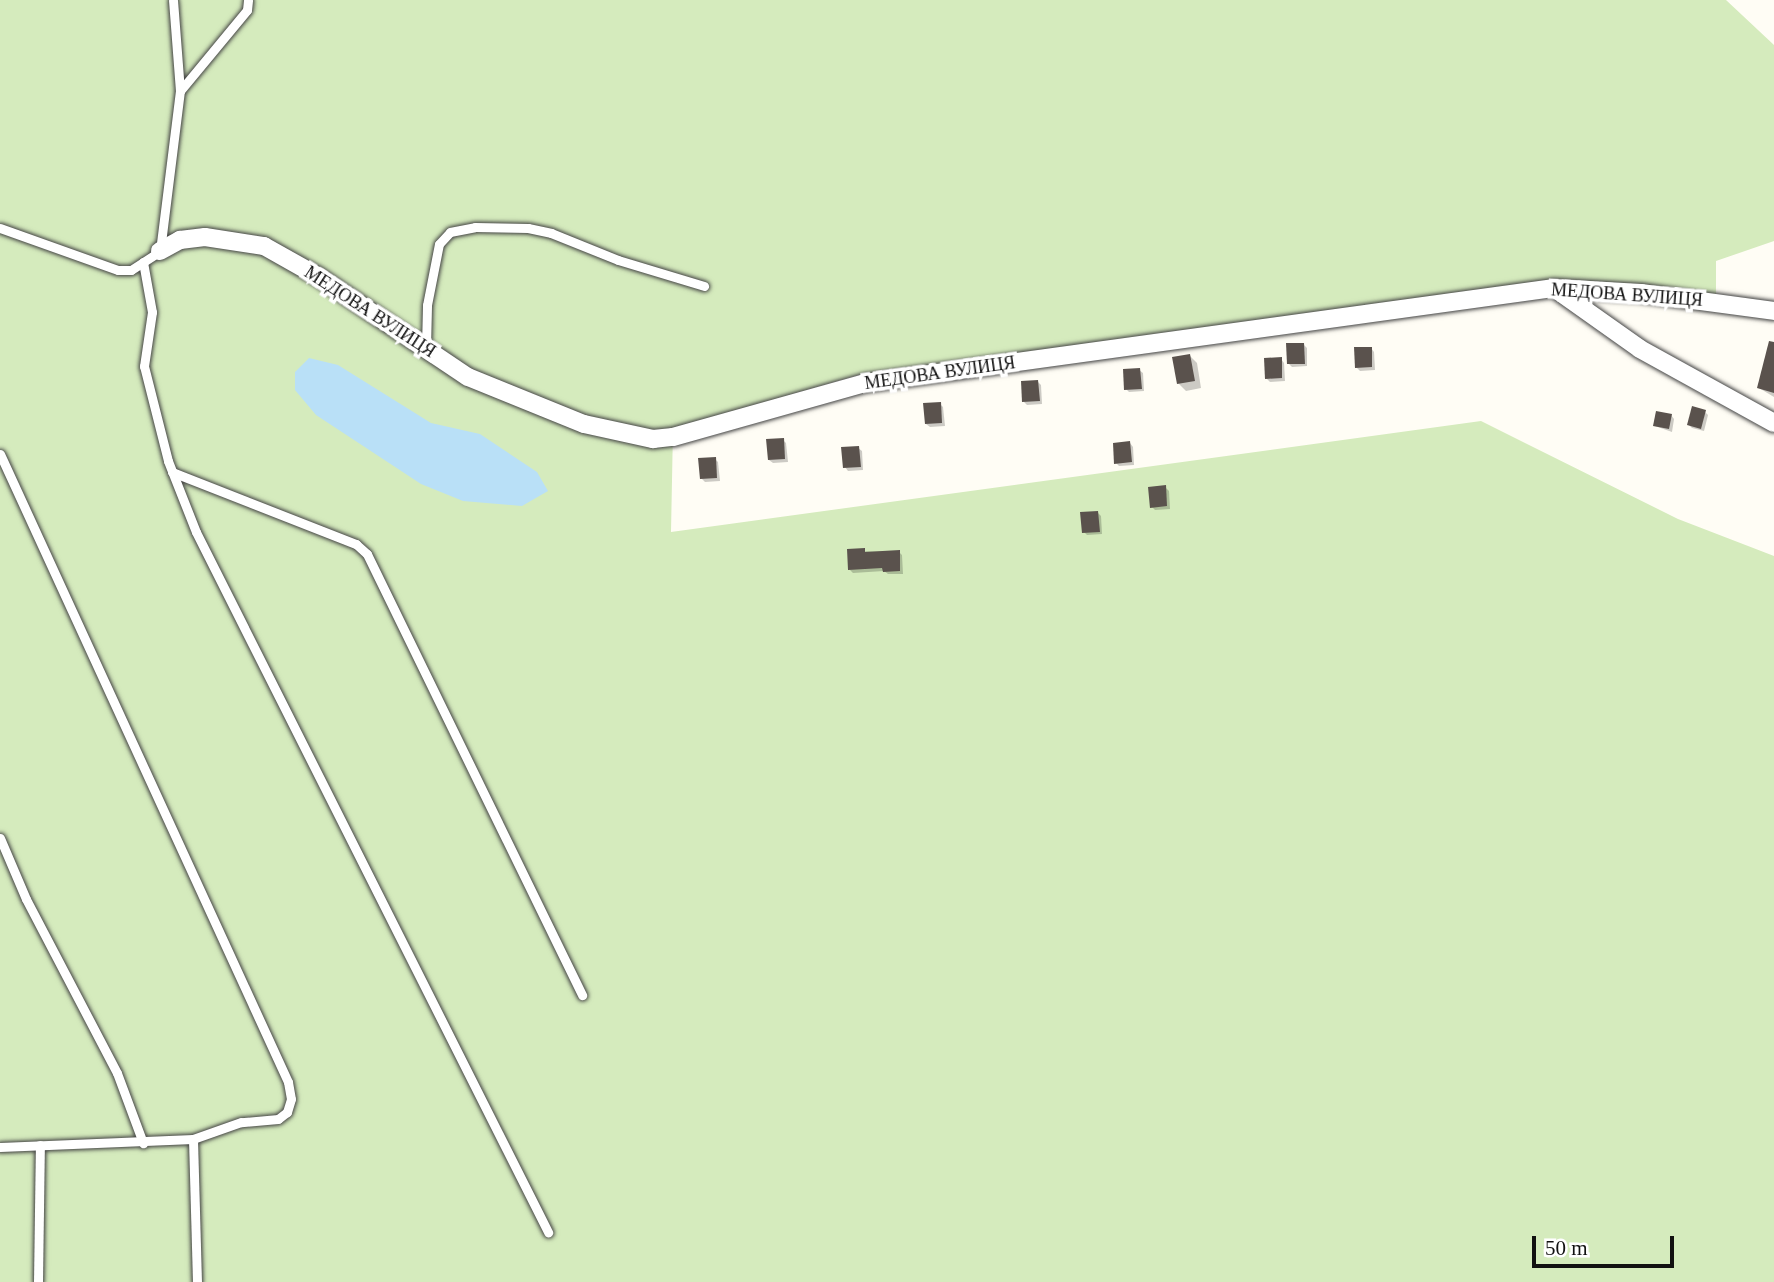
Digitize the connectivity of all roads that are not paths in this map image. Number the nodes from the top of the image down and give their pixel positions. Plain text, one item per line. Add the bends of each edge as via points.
1 (173, 0) edge
2 (248, 0) edge
3 (180, 91) junction
4 (0, 228) edge
5 (160, 251) junction
6 (143, 262) junction
7 (704, 286) dead end
8 (1554, 288) junction
9 (1774, 310) edge
10 (426, 349) junction
11 (1774, 422) edge
12 (0, 454) edge
13 (172, 472) junction
14 (0, 838) edge
15 (582, 996) dead end
16 (193, 1139) junction
17 (144, 1143) junction
18 (40, 1144) junction
19 (0, 1147) edge
20 (548, 1232) dead end
21 (38, 1282) edge
22 (197, 1282) edge

1 - 3 lane
2 - 3 lane via 247,10
3 - 5 lane
4 - 6 lane via 118,270 131,270
5 - 6 lane
5 - 10 street, МЕДОВА ВУЛИЦЯ via 180,240 205,237 264,246 319,276
6 - 13 lane via 152,312 144,366
7 - 10 lane via 528,228 450,232 439,244 427,305
8 - 9 street, МЕДОВА ВУЛИЦЯ via 1640,293
8 - 10 street, МЕДОВА ВУЛИЦЯ via 865,383 653,439 597,428 544,410 468,377
8 - 11 street via 1640,349
12 - 16 lane via 288,1082 288,1112 278,1119 241,1122
13 - 15 lane via 355,544 367,554
13 - 20 lane via 197,532
14 - 17 lane via 26,899 117,1073
16 - 17 lane
16 - 22 lane
17 - 18 lane
18 - 19 lane
18 - 21 lane

